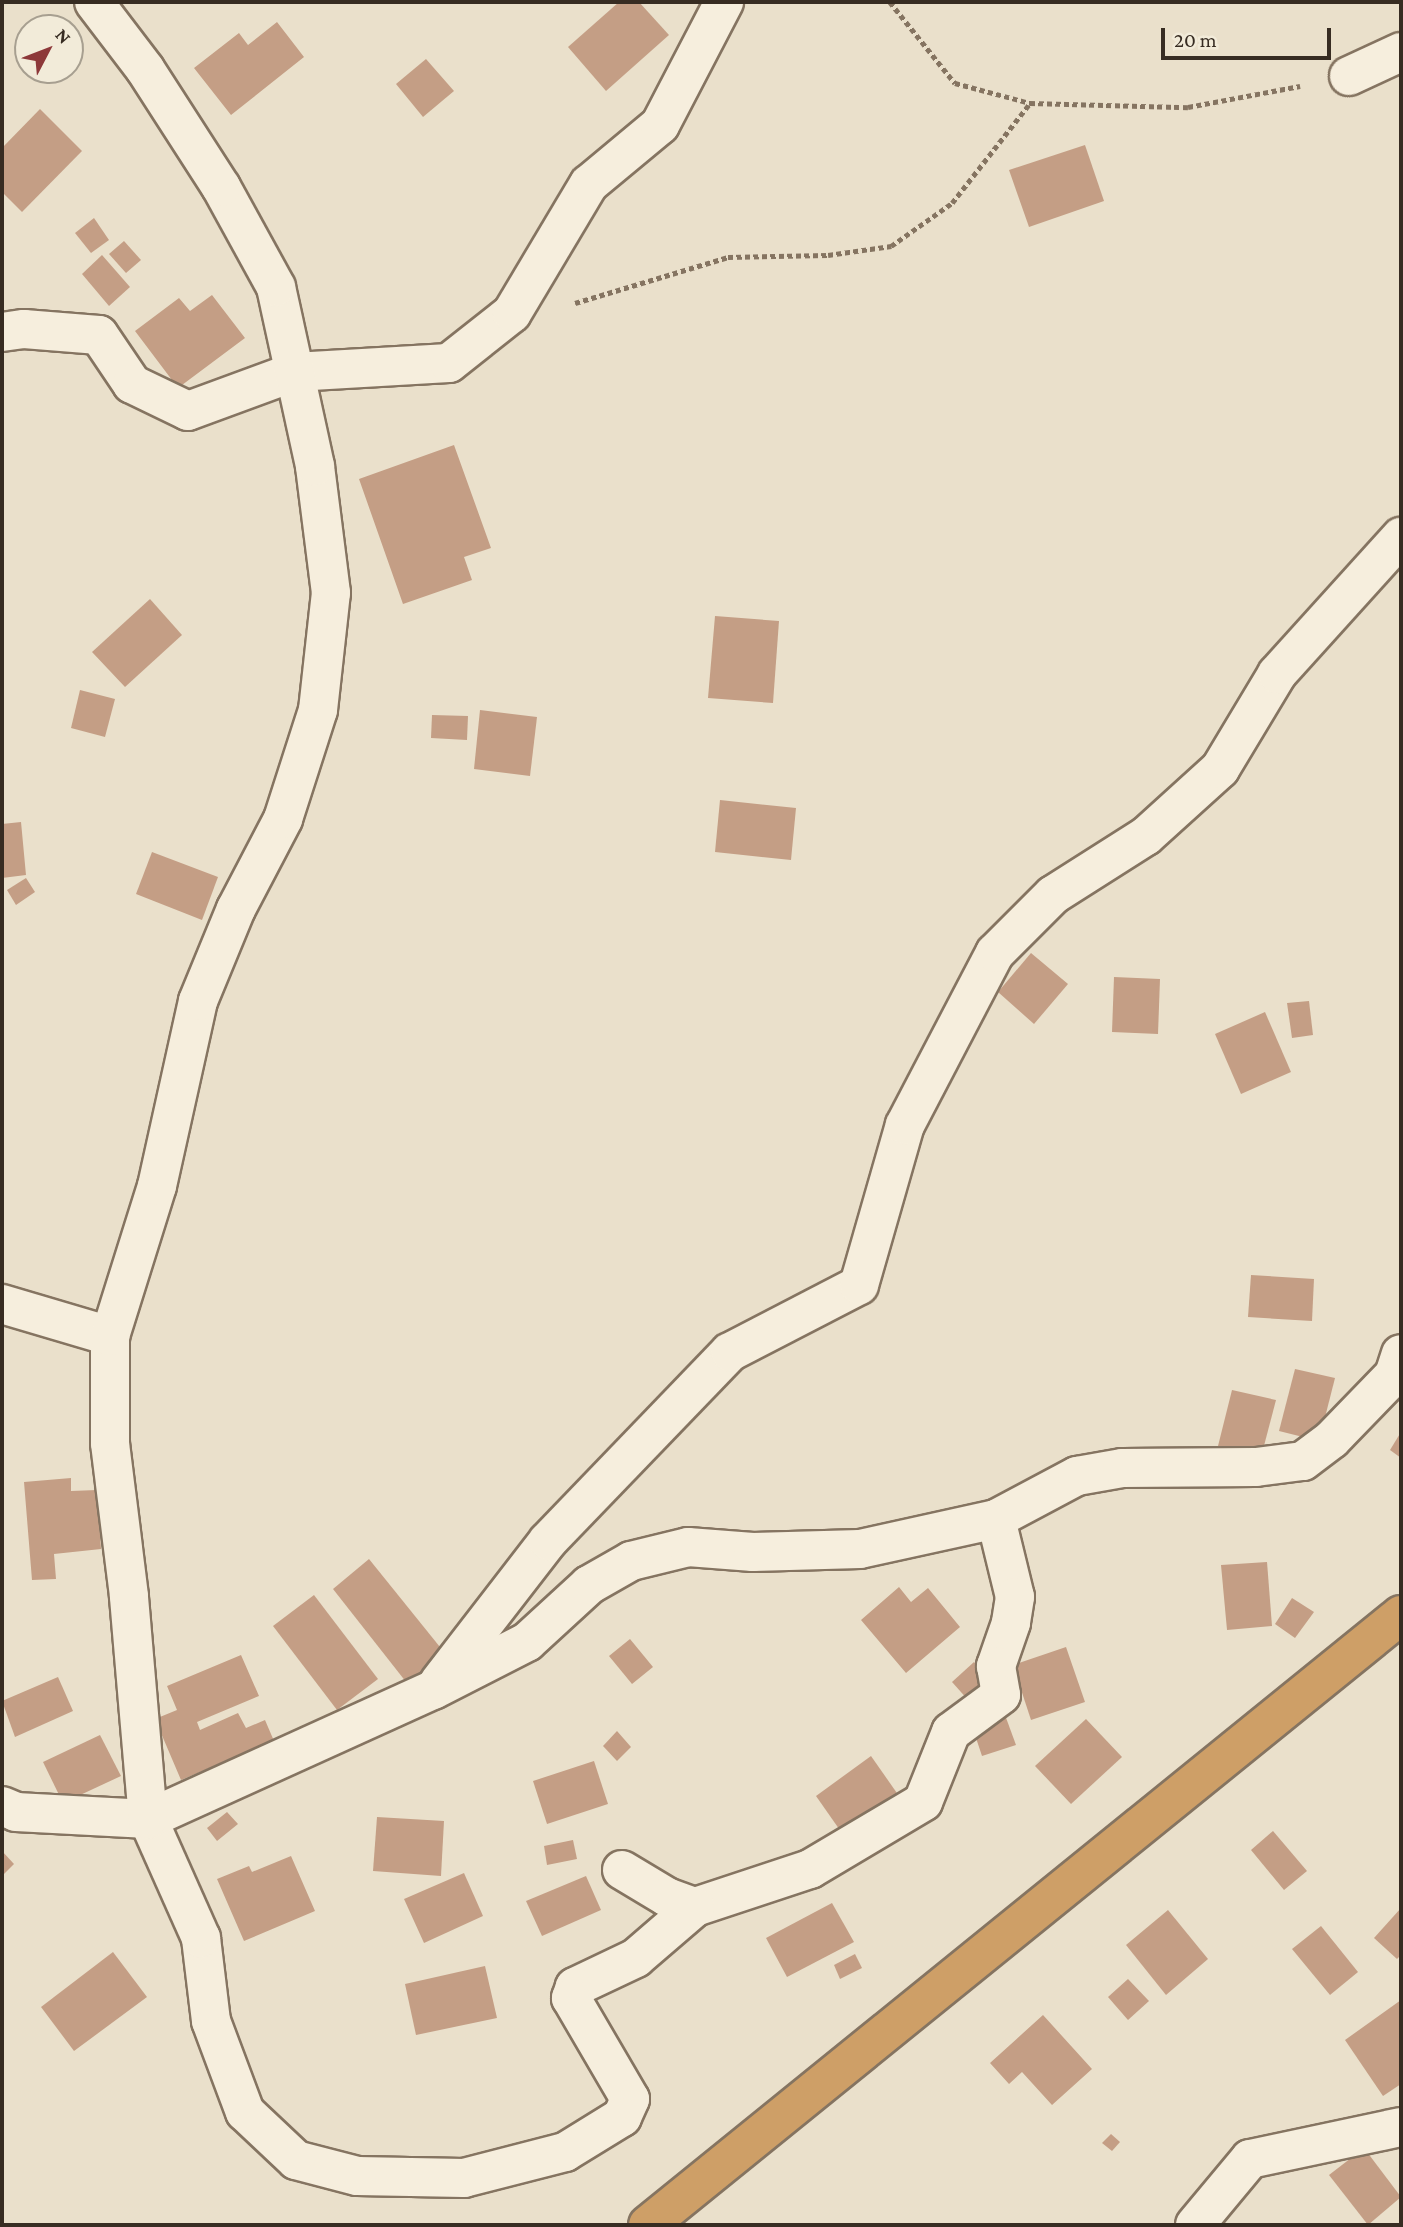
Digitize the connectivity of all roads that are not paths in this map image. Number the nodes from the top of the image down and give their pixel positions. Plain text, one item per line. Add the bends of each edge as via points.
1 (94, 2) edge
2 (724, 2) edge
3 (1401, 52) edge
4 (1349, 76) road end
5 (2, 332) edge
6 (294, 372) junction
7 (1401, 537) edge
8 (2, 1304) edge
9 (110, 1336) junction
10 (1401, 1354) edge
11 (996, 1519) junction
12 (1401, 1615) edge
13 (433, 1690) junction
14 (2, 1806) edge
15 (148, 1819) junction
16 (622, 1870) dead end
17 (695, 1907) junction
18 (1401, 2127) edge
19 (648, 2225) edge
20 (1195, 2225) edge

1 - 6 street via 145,69 221,187 276,287
2 - 6 street via 660,125 589,184 512,313 449,363
3 - 4 street
5 - 6 street via 24,329 99,335 132,384 188,411
6 - 9 street via 316,466 331,593 318,710 283,819 236,909 198,1001 156,1186
7 - 13 street via 1277,674 1220,769 1146,836 1053,895 995,953 905,1125 859,1285 730,1352 548,1541
8 - 9 street
9 - 15 street via 110,1443 129,1596
10 - 11 street via 1387,1383 1303,1461 1256,1467 1122,1468 1088,1474
11 - 13 street via 860,1549 753,1552 688,1547 631,1561 589,1585 527,1642
11 - 17 street via 1015,1597 996,1666 1001,1695 951,1732 923,1802 810,1869
12 - 19 highway
13 - 15 street
14 - 15 street via 16,1812
15 - 17 street via 201,1938 211,2021 245,2112 296,2160 357,2176 464,2178 565,2152 622,2117 631,2099 571,1998 575,1987 635,1958
16 - 17 street via 667,1897
18 - 20 street via 1250,2159

